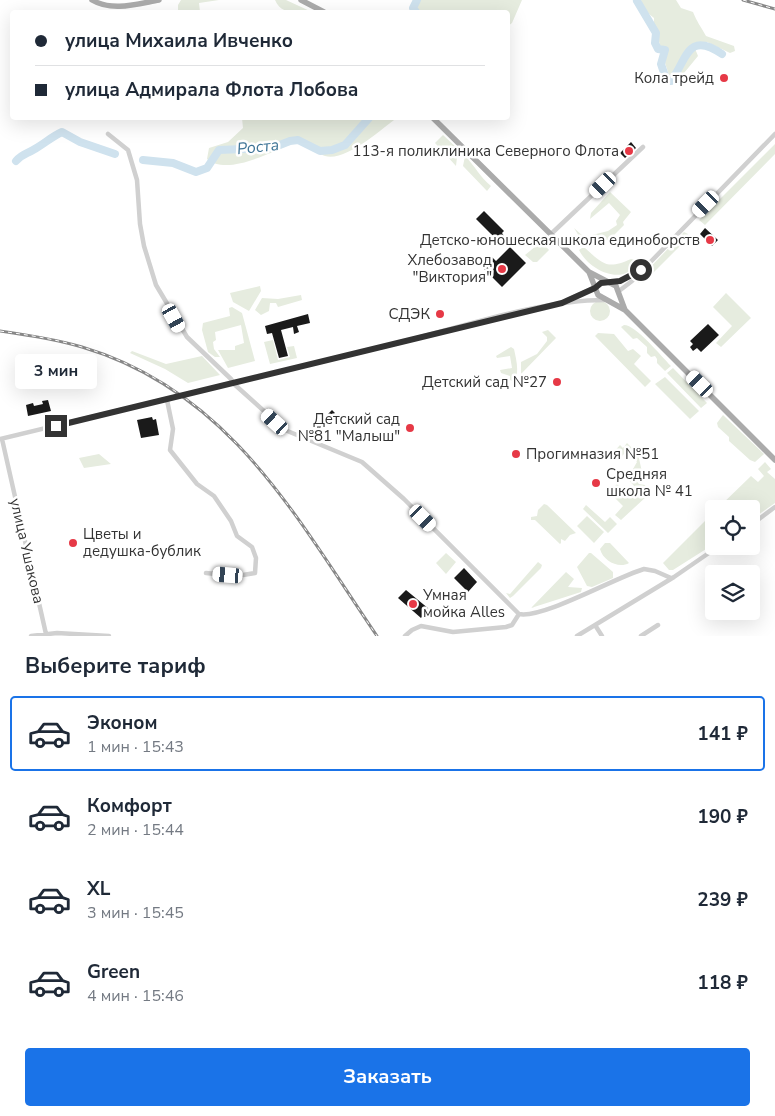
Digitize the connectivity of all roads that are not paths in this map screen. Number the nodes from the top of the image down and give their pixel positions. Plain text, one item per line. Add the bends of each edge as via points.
1 (92, 0) edge
2 (159, 0) edge
3 (301, 0) edge
4 (320, 10) edge
5 (435, 120) edge
6 (108, 134) dead end
7 (775, 134) edge
8 (644, 147) dead end
9 (551, 234) junction
10 (641, 270) junction
11 (589, 272) junction
12 (607, 282) junction
13 (596, 288) junction
14 (618, 293) junction
15 (607, 300) junction
16 (562, 303) junction
17 (625, 310) junction
18 (234, 384) junction
19 (167, 400) junction
20 (1, 439) edge
21 (775, 460) edge
22 (775, 507) edge
23 (760, 518) edge
24 (706, 555) edge
25 (206, 573) dead end
26 (671, 578) junction
27 (519, 614) junction
28 (595, 625) junction
29 (658, 625) dead end
30 (46, 634) junction
31 (31, 636) edge
32 (109, 636) edge
33 (406, 636) edge
34 (577, 636) edge
35 (602, 636) edge
36 (641, 636) edge

1 - 2 main road via 130,6
3 - 4 main road
5 - 9 main road
6 - 18 street via 128,150 136,180 144,246 156,285 180,330
7 - 10 street
8 - 9 street
9 - 11 main road
10 - 12 street via 620,281
10 - 14 street
11 - 12 main road
11 - 13 main road
12 - 13 main road
12 - 14 main road via 616,286
13 - 15 main road via 598,295
13 - 16 street
14 - 15 main road via 614,300
14 - 17 main road
15 - 16 street
15 - 17 main road
16 - 18 street
17 - 21 main road
18 - 19 street
18 - 27 street via 285,430 362,462
19 - 20 street
19 - 25 street via 173,429 170,450 197,484 214,496 232,521 237,536 252,547 256,558 255,573 237,576
20 - 30 street, улица Ушакова
22 - 23 street
24 - 26 street
26 - 27 street via 644,569 562,603
26 - 28 street
27 - 33 street via 512,625 506,627 453,632 421,626
28 - 34 street
28 - 35 street
29 - 36 street
30 - 31 street
30 - 32 street

